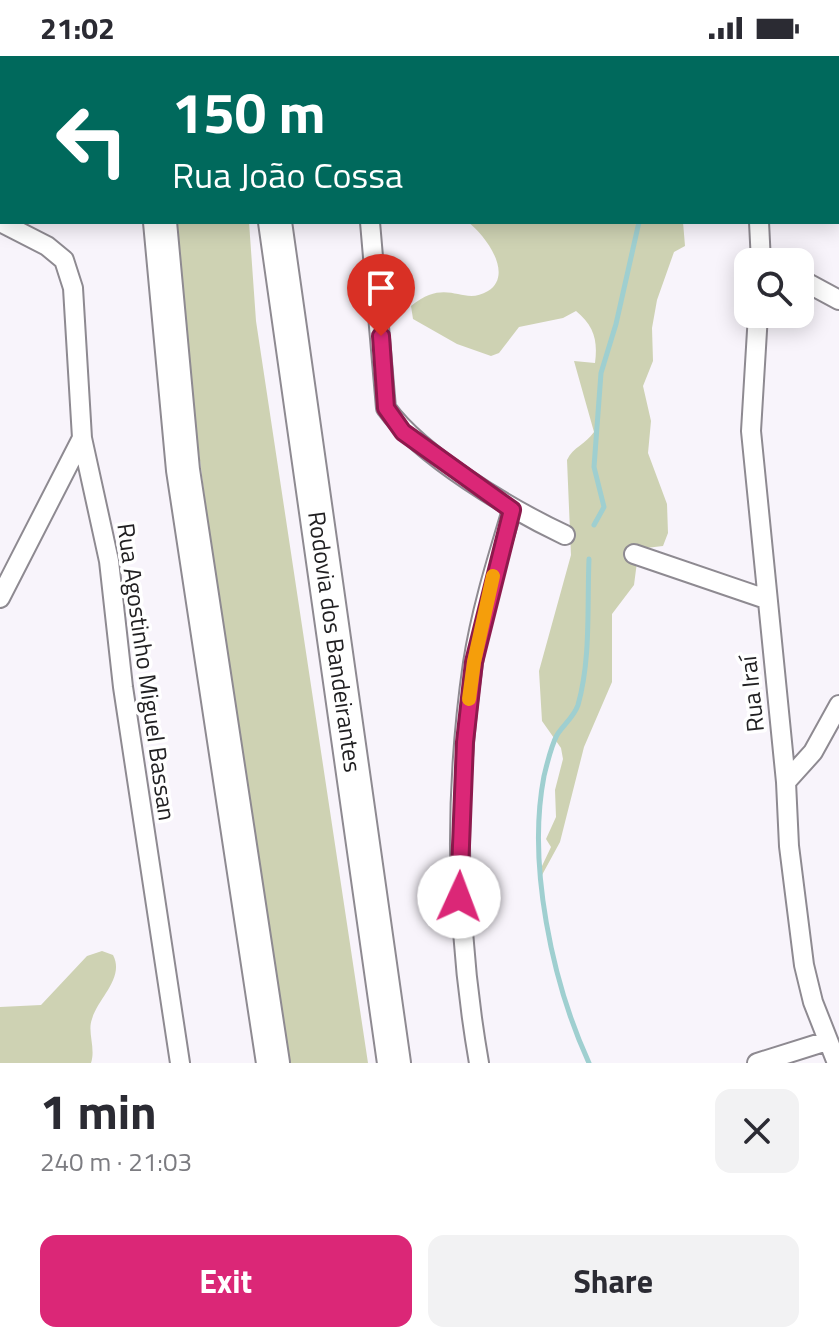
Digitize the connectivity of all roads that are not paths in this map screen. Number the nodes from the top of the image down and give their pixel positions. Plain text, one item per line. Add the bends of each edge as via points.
1 (4, 224) edge
2 (160, 224) edge
3 (275, 224) edge
4 (370, 224) edge
5 (759, 224) edge
6 (762, 248) edge
7 (814, 287) edge
8 (839, 300) edge
9 (757, 328) edge
10 (82, 438) junction
11 (512, 510) junction
12 (565, 535) dead end
13 (634, 554) dead end
14 (0, 598) edge
15 (766, 599) junction
16 (839, 705) edge
17 (786, 782) junction
18 (827, 1041) junction
19 (180, 1063) edge
20 (273, 1063) edge
21 (394, 1063) edge
22 (479, 1063) edge
23 (757, 1063) edge
24 (837, 1063) edge

1 - 10 street, Rua Agostinho Miguel Bassan via 64,260 73,288
2 - 20 highway via 183,470
3 - 21 highway, Rodovia dos Bandeirantes
4 - 11 street via 386,408 403,432
5 - 6 street
7 - 8 street
9 - 15 street, Rua Iraí via 751,431
10 - 14 street
10 - 19 street, Rua Agostinho Miguel Bassan via 109,561
11 - 12 street
11 - 22 street via 474,662 465,742 459,897
13 - 15 street
15 - 17 street, Rua Iraí
16 - 17 street via 813,752
17 - 18 street, Rua Iraí via 804,965
18 - 23 street
18 - 24 street, Rua Iraí

